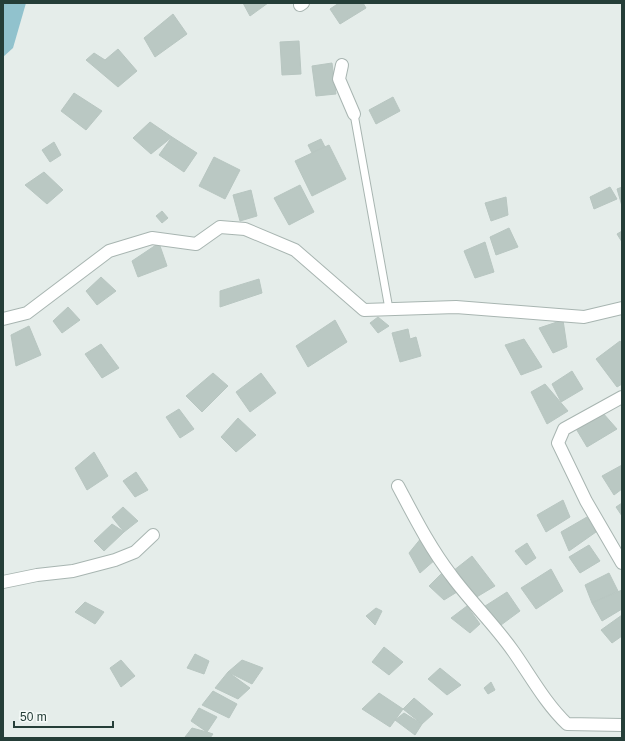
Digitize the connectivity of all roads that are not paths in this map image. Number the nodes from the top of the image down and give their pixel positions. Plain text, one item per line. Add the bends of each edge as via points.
1 (342, 65) dead end
2 (354, 114) joint
3 (622, 308) edge
4 (389, 309) junction
5 (3, 319) edge
6 (622, 397) edge
7 (398, 486) dead end
8 (153, 535) dead end
9 (622, 563) edge
10 (3, 584) edge
11 (622, 725) edge

1 - 2 street via 339,79
2 - 4 lane
3 - 4 street via 584,317 456,307
4 - 5 street via 364,310 295,250 245,229 220,226 196,244 152,238 109,251 27,313
6 - 9 street via 564,429 558,443 586,502
7 - 11 street via 416,522 450,574 512,650 559,716 567,724
8 - 10 street via 135,552 115,560

